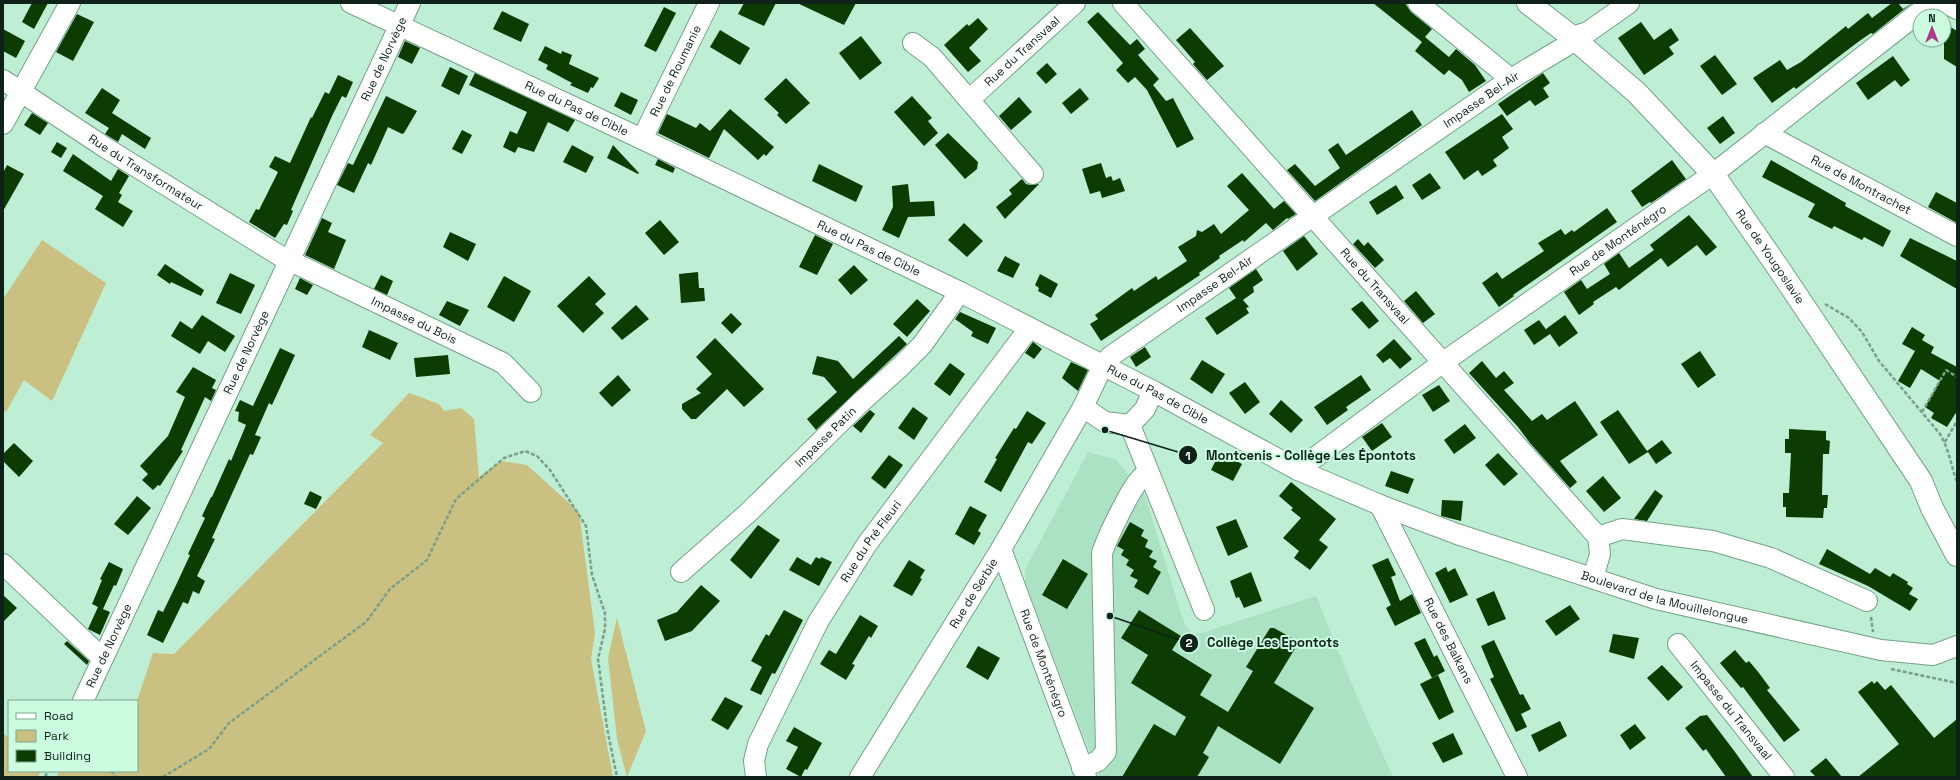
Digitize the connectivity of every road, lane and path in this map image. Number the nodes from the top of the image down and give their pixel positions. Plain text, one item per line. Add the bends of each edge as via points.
1 (70, 3) edge
2 (351, 3) edge
3 (410, 3) edge
4 (709, 3) edge
5 (1075, 3) edge
6 (1123, 3) edge
7 (1418, 3) edge
8 (1528, 3) edge
9 (1629, 3) edge
10 (1931, 3) edge
11 (1946, 3) edge
12 (1957, 9) edge
13 (400, 26) junction
14 (1572, 36) junction
15 (913, 43) dead end
16 (1511, 79) junction
17 (3, 80) edge
18 (20, 91) junction
19 (969, 100) junction
20 (3, 124) edge
21 (1764, 133) junction
22 (642, 139) junction
23 (1032, 174) dead end
24 (1713, 174) junction
25 (1312, 217) junction
26 (1957, 236) edge
27 (290, 260) junction
28 (960, 292) junction
29 (1799, 300) junction
30 (1028, 327) junction
31 (1442, 363) junction
32 (1103, 365) junction
33 (1957, 377) edge
34 (1153, 391) junction
35 (530, 392) dead end
36 (1083, 406) junction
37 (1922, 412) junction
38 (1957, 421) edge
39 (1130, 425) junction
40 (1945, 442) junction
41 (1298, 470) junction
42 (1149, 474) junction
43 (1957, 482) edge
44 (1380, 505) junction
45 (1598, 537) junction
46 (1000, 549) junction
47 (1957, 555) edge
48 (3, 564) edge
49 (681, 572) dead end
50 (1593, 578) junction
51 (1867, 601) joint
52 (1204, 610) dead end
53 (1678, 644) dead end
54 (1957, 646) edge
55 (1874, 648) junction
56 (104, 656) junction
57 (1957, 683) edge
58 (83, 700) edge
59 (1084, 773) edge
60 (163, 777) edge
61 (617, 777) edge
62 (756, 777) edge
63 (860, 777) edge
64 (1517, 777) edge
65 (1784, 777) edge

1 - 18 street
2 - 13 street, Rue du Pas de Cible
3 - 13 street, Rue de Norvège
4 - 22 street, Rue de Roumanie
5 - 19 street, Rue du Transvaal
6 - 25 street, Rue du Transvaal
7 - 16 street
8 - 14 main road, Rue de Yougoslavie
9 - 14 street via 1588,32
10 - 21 street, Rue de Monténégro
11 - 12 street
13 - 22 street, Rue du Pas de Cible
13 - 27 street, Rue de Norvège
14 - 16 street, Impasse Bel-Air via 1566,46
14 - 24 main road, Rue de Yougoslavie via 1637,93
15 - 19 street via 932,57
16 - 25 street, Impasse Bel-Air
17 - 18 street, Rue du Transformateur
18 - 20 street
18 - 27 street, Rue du Transformateur via 106,148
19 - 23 street
21 - 24 street, Rue de Monténégro
21 - 26 street, Rue de Montrachet
22 - 28 street, Rue du Pas de Cible
24 - 29 main road, Rue de Yougoslavie
24 - 31 street, Rue de Monténégro
25 - 31 street, Rue du Transvaal
25 - 32 street, Impasse Bel-Air via 1111,356
27 - 35 street, Impasse du Bois via 503,363
27 - 56 street, Rue de Norvège
28 - 30 street, Rue du Pas de Cible
28 - 49 street, Impasse Patin via 922,345 749,512
29 - 37 path via 1829,305 1849,318 1862,332 1879,361
29 - 47 main road, Rue de Yougoslavie via 1921,481
30 - 32 street, Rue du Pas de Cible
30 - 62 street, Rue du Pré Fleuri via 867,544 818,622 758,744 754,761
31 - 41 street, Rue de Monténégro
31 - 45 street, Rue du Transvaal
32 - 34 street, Rue du Pas de Cible
32 - 36 street, Impasse Bel-Air
33 - 37 path via 1946,370
34 - 39 street via 1144,409
34 - 41 street, Rue du Pas de Cible
36 - 39 street via 1105,422
36 - 46 street, Rue de Serbie
37 - 40 path
38 - 40 path
39 - 42 street
40 - 43 path
41 - 44 street, Rue du Pas de Cible
42 - 52 street
42 - 59 street via 1142,477 1132,493 1102,553 1106,752
44 - 50 street, Boulevard de la Mouillelongue via 1456,534
44 - 64 street, Rue des Balkans
45 - 50 street via 1600,554
45 - 51 street via 1622,529 1713,541 1770,558
46 - 59 street, Rue de Monténégro
46 - 63 street, Rue de Serbie
48 - 56 street via 98,654
50 - 55 street, Boulevard de la Mouillelongue via 1656,599
51 - 55 path
53 - 65 street, Impasse du Transvaal
54 - 55 street, Boulevard de la Mouillelongue via 1933,655
55 - 57 path via 1877,666
56 - 58 street, Rue de Norvège
60 - 61 path via 209,749 228,723 366,622 390,588 427,560 456,499 504,458 525,451 537,456 550,470 586,526 592,575 605,613 605,629 598,659 607,728

